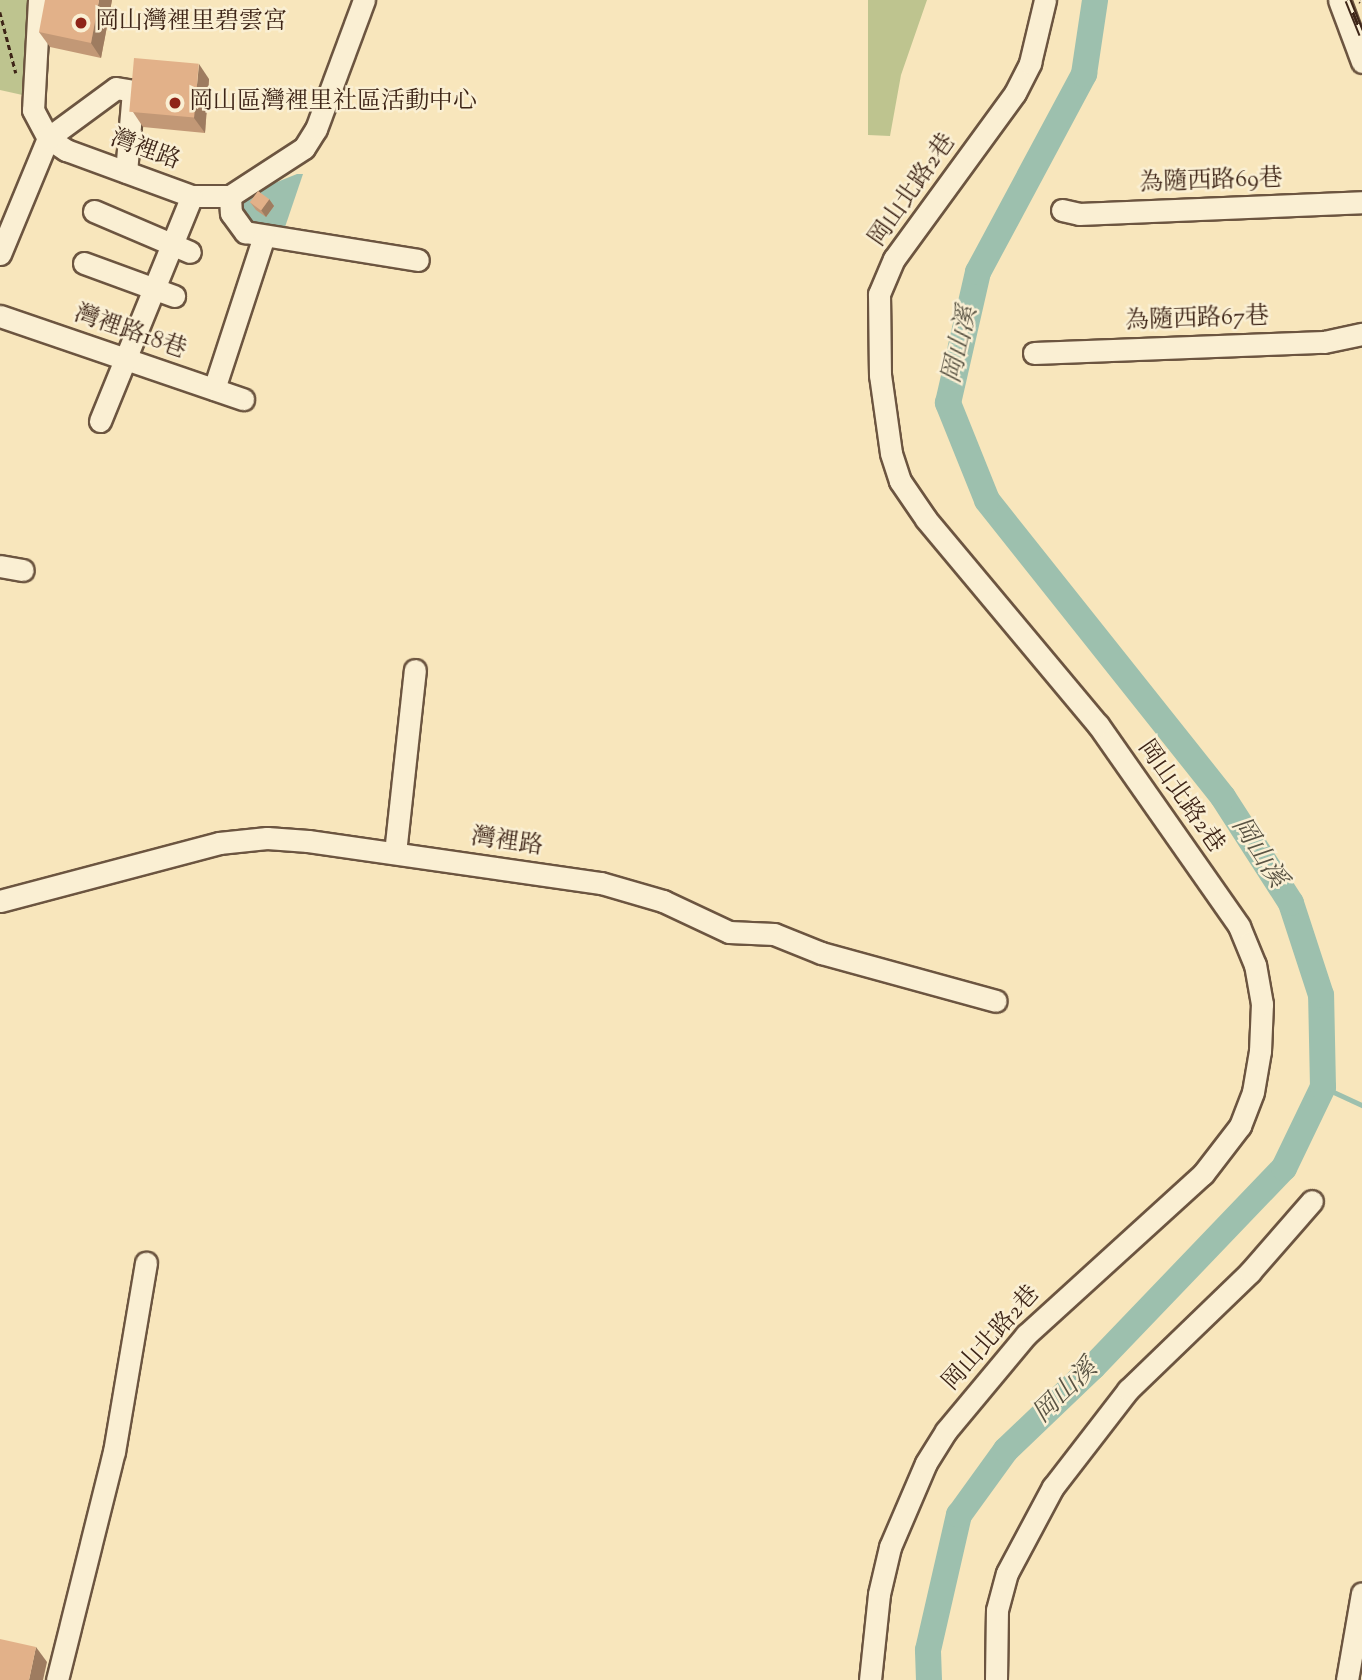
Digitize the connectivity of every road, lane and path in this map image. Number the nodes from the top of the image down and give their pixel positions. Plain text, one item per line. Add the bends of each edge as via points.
1 (39, 0) edge
2 (364, 0) edge
3 (1045, 0) edge
4 (1339, 0) edge
5 (1, 13) edge
6 (1362, 62) edge
7 (34, 84) junction
8 (48, 138) junction
9 (126, 172) junction
10 (192, 196) junction
11 (230, 196) junction
12 (1362, 202) edge
13 (1062, 210) dead end
14 (94, 211) dead end
15 (264, 236) junction
16 (181, 248) junction
17 (0, 254) edge
18 (418, 260) dead end
19 (84, 262) dead end
20 (153, 289) junction
21 (174, 296) dead end
22 (0, 316) edge
23 (1362, 334) edge
24 (1034, 353) dead end
25 (126, 359) junction
26 (214, 388) junction
27 (243, 400) dead end
28 (100, 421) dead end
29 (0, 566) edge
30 (23, 570) dead end
31 (415, 670) dead end
32 (395, 853) junction
33 (0, 901) edge
34 (996, 1001) dead end
35 (1312, 1201) dead end
36 (146, 1263) dead end
37 (1362, 1593) edge
38 (57, 1680) edge
39 (870, 1680) edge
40 (996, 1680) edge
41 (1347, 1680) edge

1 - 7 street
2 - 11 street via 316,129 304,148
3 - 39 street, 岡山北路2巷 via 1039,37 1015,93 894,259 879,295 880,374 891,453 900,481 926,519 1098,725 1239,926 1255,965 1262,1004 1260,1051 1254,1092 1241,1126 1203,1174 1026,1335 946,1431 890,1547 879,1594
4 - 6 street
5 - 7 path via 18,82
7 - 8 street via 33,110
8 - 9 street, 灣裡路 via 66,150
8 - 9 street via 116,88 133,91
8 - 17 street
9 - 10 street, 灣裡路
10 - 11 street, 灣裡路
10 - 16 street
11 - 15 street via 237,227
12 - 13 street, 為隨西路69巷 via 1079,214
14 - 16 street
15 - 18 street
15 - 26 street
16 - 20 street
19 - 20 street
20 - 21 street
20 - 25 street
22 - 25 street, 灣裡路18巷
23 - 24 street, 為隨西路67巷 via 1324,342
25 - 26 street, 灣裡路18巷
25 - 28 street
26 - 27 street, 灣裡路18巷
29 - 30 street
31 - 32 street
32 - 33 street, 灣裡路 via 267,838 219,844
32 - 34 street, 灣裡路 via 636,891 729,932 774,934 821,953
35 - 40 street via 1250,1272 1128,1391 1053,1487 1007,1573 997,1610
36 - 38 street via 114,1452
37 - 41 street

